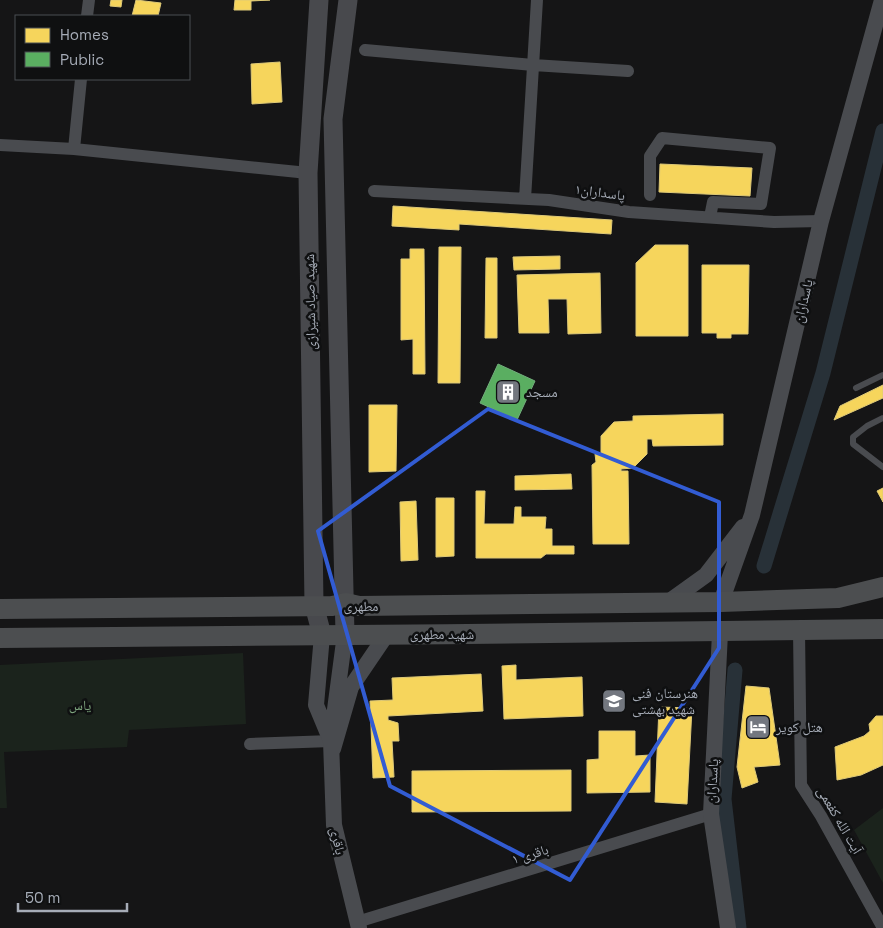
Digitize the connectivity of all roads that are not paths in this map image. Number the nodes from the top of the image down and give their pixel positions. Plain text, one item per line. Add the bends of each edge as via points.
1 (89, 0) edge
2 (319, 0) edge
3 (348, 0) edge
4 (537, 0) edge
5 (882, 0) edge
6 (87, 15) edge
7 (365, 50) dead end
8 (533, 65) junction
9 (628, 71) dead end
10 (81, 80) edge
11 (0, 145) edge
12 (74, 149) junction
13 (308, 173) junction
14 (374, 191) dead end
15 (650, 195) dead end
16 (524, 199) junction
17 (710, 218) junction
18 (821, 222) junction
19 (883, 375) edge
20 (856, 388) dead end
21 (883, 418) edge
22 (883, 467) edge
23 (752, 515) junction
24 (883, 587) edge
25 (721, 602) junction
26 (346, 603) junction
27 (667, 603) junction
28 (314, 605) junction
29 (0, 609) edge
30 (883, 629) edge
31 (799, 630) junction
32 (720, 633) junction
33 (345, 634) junction
34 (387, 634) junction
35 (322, 635) junction
36 (0, 638) edge
37 (250, 744) dead end
38 (332, 746) junction
39 (711, 814) junction
40 (358, 925) edge
41 (728, 928) edge
42 (883, 928) edge

1 - 6 street
2 - 13 main road, شهید صیاد شیرازی
3 - 26 main road, شهید صیاد شیرازی via 333,119
4 - 8 street
5 - 18 street, پاسداران
7 - 8 street
8 - 9 street
8 - 16 street
10 - 12 street
11 - 12 street
12 - 13 street
13 - 28 main road, شهید صیاد شیرازی
14 - 16 street, پاسداران۱
15 - 17 street via 650,156 662,138 770,148 761,204 713,202
16 - 17 street, پاسداران۱
17 - 18 street, پاسداران۱
18 - 23 street, پاسداران
19 - 20 lane
21 - 22 lane via 853,437 853,444
23 - 25 street, پاسداران
23 - 27 street via 706,575
24 - 25 main road via 838,598
25 - 27 main road, مطهری
25 - 32 main road
26 - 27 main road, مطهری via 359,606
26 - 28 main road, مطهری
26 - 33 main road, شهید صیاد شیرازی
28 - 29 main road, مطهری
28 - 35 main road, شهید صیاد شیرازی
30 - 31 main road, شهید مطهری
31 - 32 main road, شهید مطهری
31 - 42 street, آیت الله کفعمی via 801,785
32 - 34 main road, شهید مطهری
32 - 39 street, پاسداران
33 - 34 main road, شهید مطهری
33 - 35 main road, شهید مطهری
33 - 38 street, باقری
34 - 38 street via 351,687
35 - 36 main road, شهید مطهری
35 - 38 street via 316,705
37 - 38 street
38 - 40 street, باقری via 334,825
39 - 40 street, باقری ۱
39 - 41 street, پاسداران

